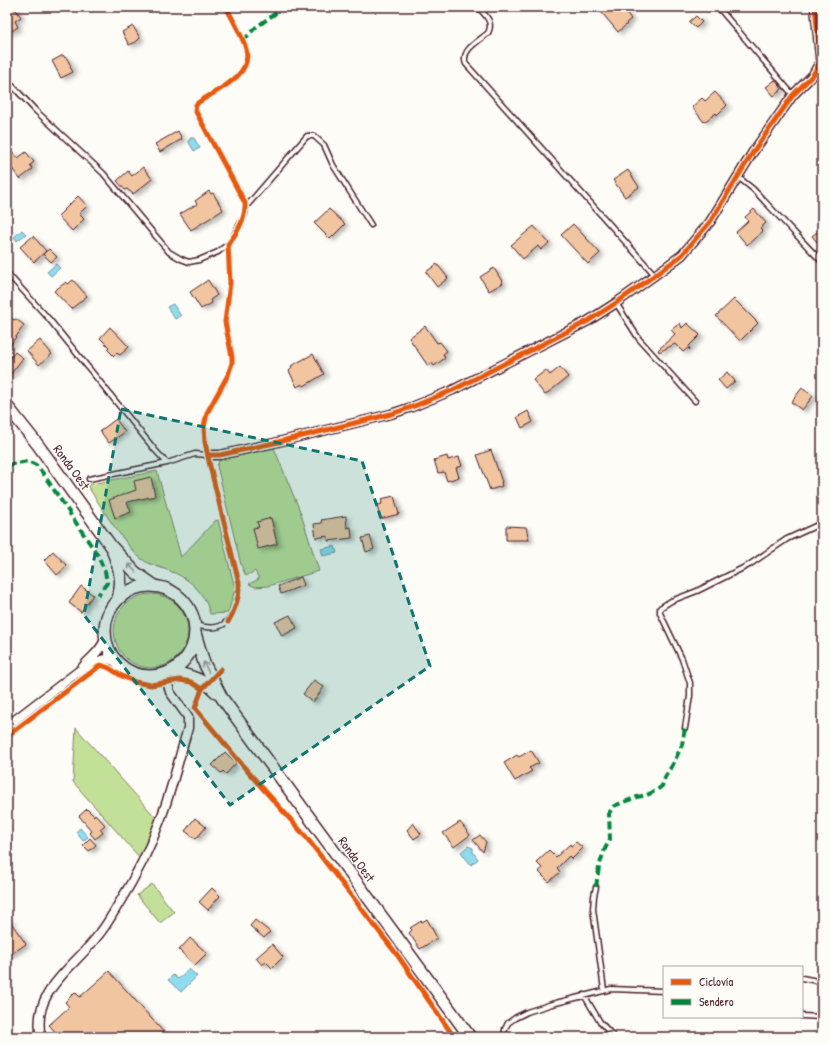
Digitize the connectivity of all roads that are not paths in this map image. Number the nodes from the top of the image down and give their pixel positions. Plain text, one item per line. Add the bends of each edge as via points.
1 (226, 7) edge
2 (478, 7) edge
3 (718, 7) edge
4 (815, 7) edge
5 (7, 80) edge
6 (793, 95) junction
7 (738, 177) junction
8 (245, 208) junction
9 (371, 225) dead end
10 (228, 244) junction
11 (822, 262) edge
12 (7, 273) edge
13 (655, 275) junction
14 (616, 303) junction
15 (695, 401) dead end
16 (7, 406) edge
17 (208, 455) junction
18 (167, 463) junction
19 (89, 479) dead end
20 (822, 523) edge
21 (111, 546) junction
22 (155, 586) junction
23 (118, 599) junction
24 (195, 629) junction
25 (106, 638) junction
26 (116, 661) junction
27 (80, 670) junction
28 (168, 672) junction
29 (222, 698) junction
30 (7, 726) edge
31 (685, 728) dead end
32 (596, 888) dead end
33 (803, 978) edge
34 (822, 982) edge
35 (604, 990) junction
36 (663, 991) edge
37 (584, 995) junction
38 (803, 1016) edge
39 (822, 1017) edge
40 (41, 1037) edge
41 (470, 1037) edge
42 (504, 1037) edge
43 (614, 1037) edge

1 - 8 lane via 246,47 245,67 238,76 199,102 195,110 245,203
2 - 13 lane via 490,21 490,29 466,51 466,64
3 - 6 lane
4 - 6 street via 819,64
5 - 10 lane via 36,111 103,173 169,252 189,262 218,252
6 - 7 street
7 - 11 lane via 753,189
7 - 13 street via 710,222 682,255
8 - 9 lane via 307,136 314,136 324,145 333,165
8 - 10 lane via 242,220
10 - 17 lane via 230,282 225,322 232,362 205,420 204,436
12 - 18 lane via 49,319
13 - 14 street
14 - 15 lane via 639,339
14 - 17 street via 588,321 479,377 412,407 274,443 220,455
16 - 21 main road, Ronda Oest
17 - 18 lane via 195,454
17 - 24 lane via 240,591 228,622 220,626
18 - 19 lane
20 - 31 lane via 786,539 749,565 660,608 690,683
22 -> 21 main road, Ronda Oest via 136,572
21 - 23 main road, Ronda Oest via 121,572 122,585
22 - 23 main road via 129,591
22 - 24 main road via 167,589 186,604
23 - 25 main road via 107,617
24 - 28 main road via 187,655
29 -> 24 main road, Ronda Oest via 204,663
25 - 26 main road
25 - 27 street via 98,652
26 - 27 street via 101,660
26 - 28 main road via 134,673 155,675
27 - 30 street
28 - 29 main road, Ronda Oest via 207,683
28 - 40 street via 170,692 189,720 161,820 140,868 104,929 61,975 45,999 39,1020
29 - 41 main road, Ronda Oest
32 - 35 lane via 593,909
33 - 34 lane
35 - 36 lane via 620,988
35 - 37 lane
37 - 42 lane via 527,1012 508,1023
37 - 43 lane via 600,1022
38 - 39 lane

